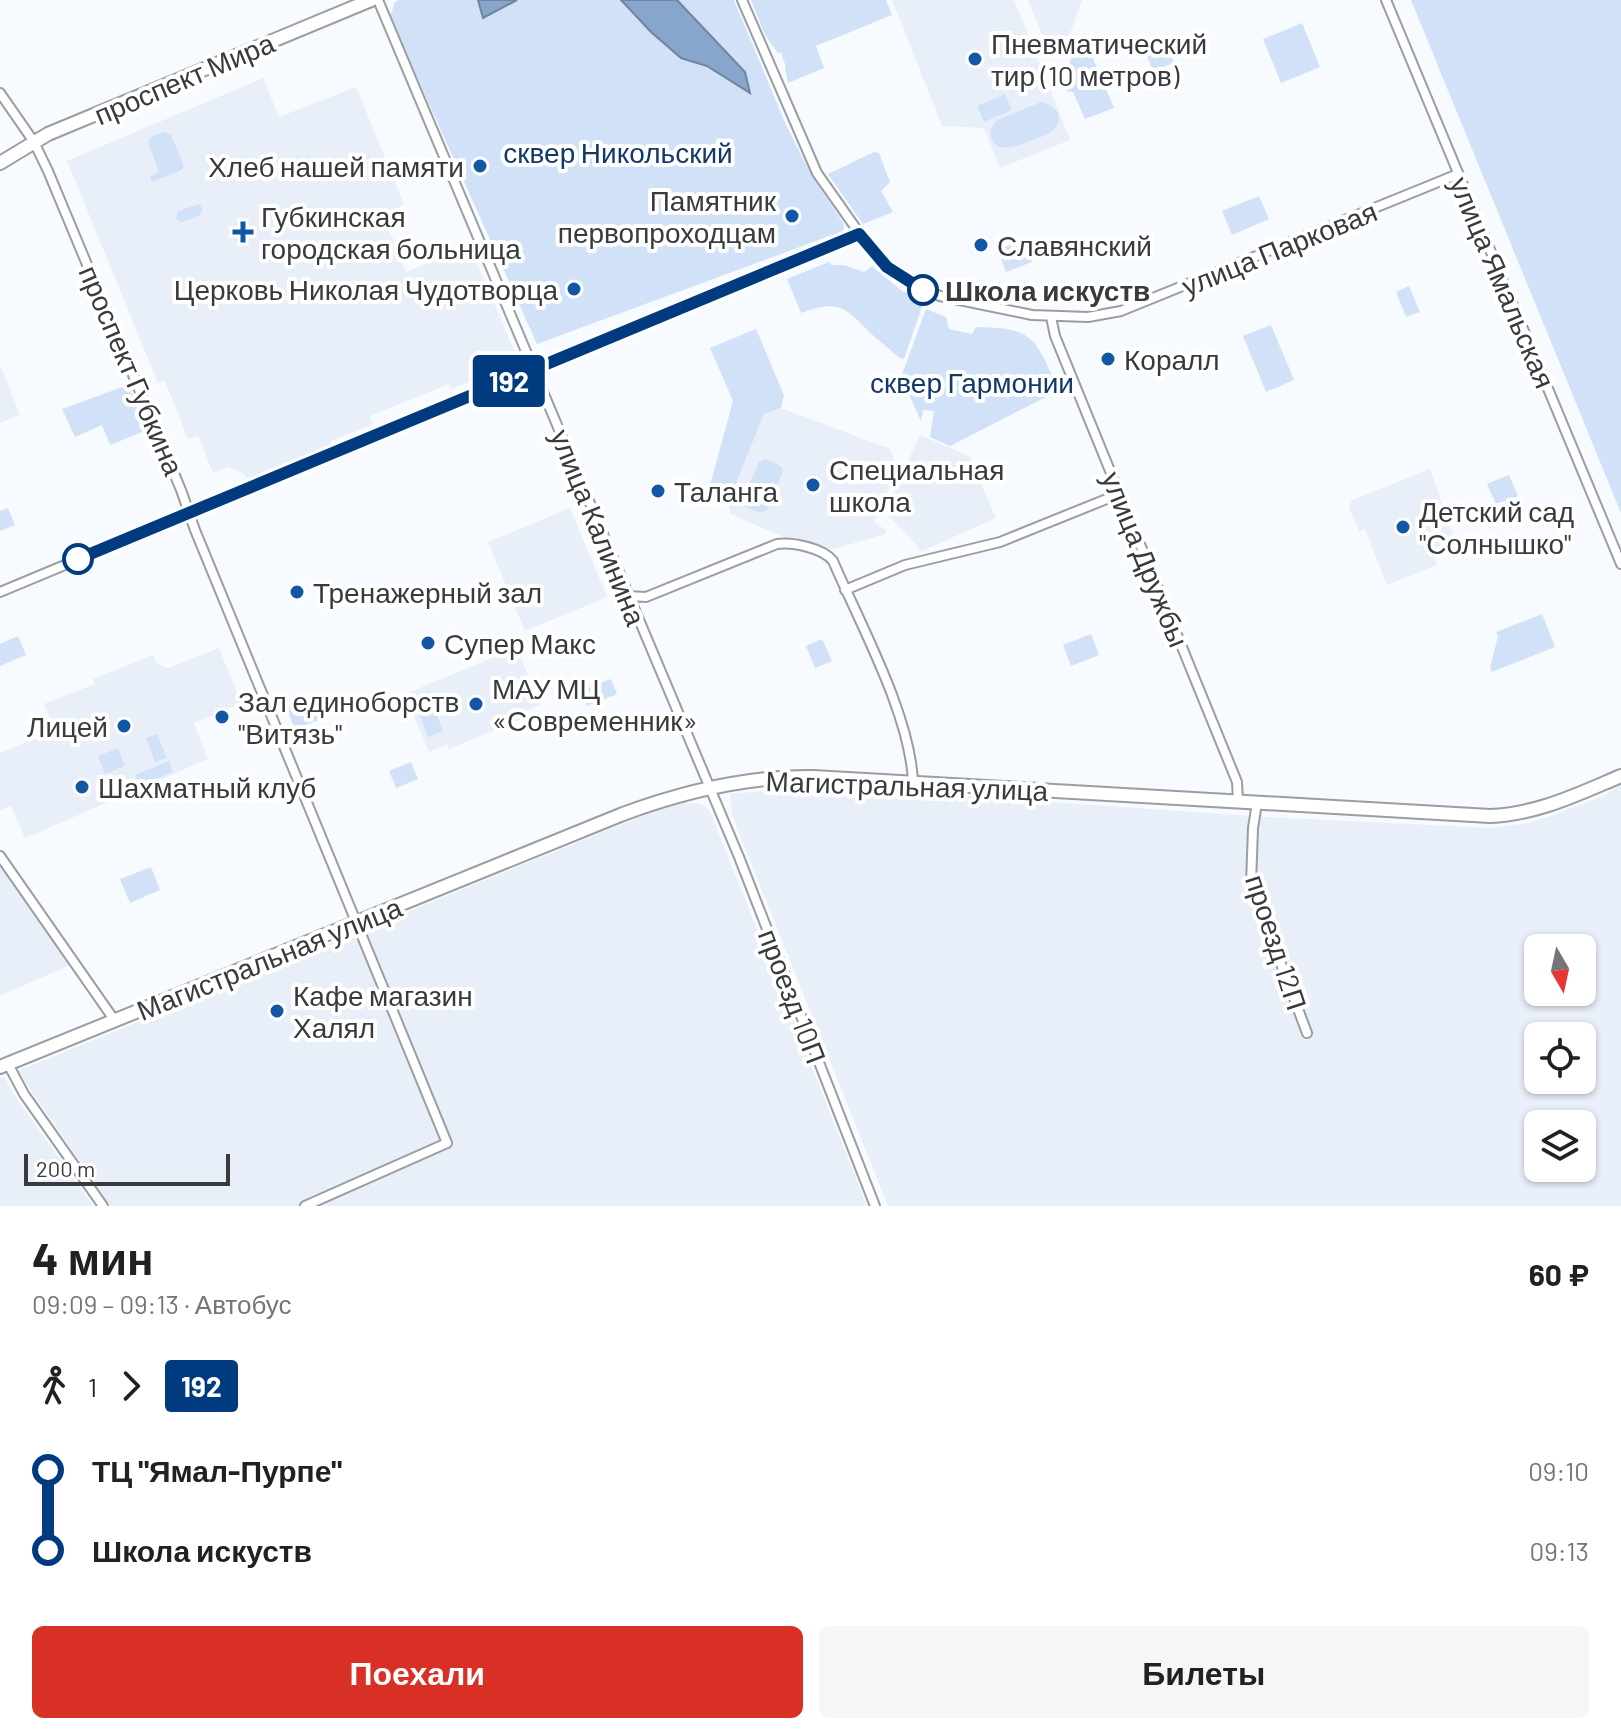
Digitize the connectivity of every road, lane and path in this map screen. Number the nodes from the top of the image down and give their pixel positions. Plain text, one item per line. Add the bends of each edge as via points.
1 (371, 0) edge
2 (378, 0) edge
3 (742, 0) edge
4 (1386, 0) edge
5 (0, 93) edge
6 (34, 142) junction
7 (0, 163) edge
8 (1458, 174) junction
9 (859, 234) junction
10 (1051, 317) junction
11 (535, 370) junction
12 (1119, 494) junction
13 (190, 513) junction
14 (1621, 564) edge
15 (845, 590) junction
16 (0, 592) edge
17 (627, 596) junction
18 (1621, 776) edge
19 (913, 783) junction
20 (710, 787) junction
21 (1238, 801) junction
22 (1257, 803) junction
23 (0, 856) edge
24 (357, 922) junction
25 (115, 1021) junction
26 (1307, 1033) dead end
27 (4, 1066) edge
28 (103, 1206) edge
29 (305, 1206) edge
30 (875, 1206) edge

1 - 6 main road, проспект Мира
2 - 11 street, улица Калинина
3 - 9 street, улица Парковая via 817,173
4 - 8 street, улица Ямальская
5 - 6 street, проспект Губкина
6 - 7 main road, проспект Мира
6 - 13 street, проспект Губкина
8 - 10 street, улица Парковая via 1131,308 1100,316
8 - 14 street, улица Ямальская
9 - 10 street, улица Парковая via 887,267 921,289
9 - 11 street
10 - 12 street, улица Дружбы
11 - 13 street
11 - 17 street, улица Калинина
12 - 15 street via 1000,542 914,562
12 - 21 street, улица Дружбы via 1237,782
13 - 16 street
13 - 24 street, проспект Губкина
15 - 17 street via 826,553 783,543 646,597
15 - 19 street via 900,716
17 - 20 street, улица Калинина
18 - 22 main road, Магистральная улица via 1546,807 1507,816
19 - 20 main road, Магистральная улица via 788,777
19 - 21 main road, Магистральная улица
20 - 24 main road, Магистральная улица via 623,814
20 - 30 street, проезд 10П
21 - 22 main road, Магистральная улица
22 - 26 street, проезд 12П via 1251,884
23 - 25 street
24 - 25 main road, Магистральная улица
24 - 29 street, проспект Губкина via 447,1143
25 - 27 main road, Магистральная улица
27 - 28 street

